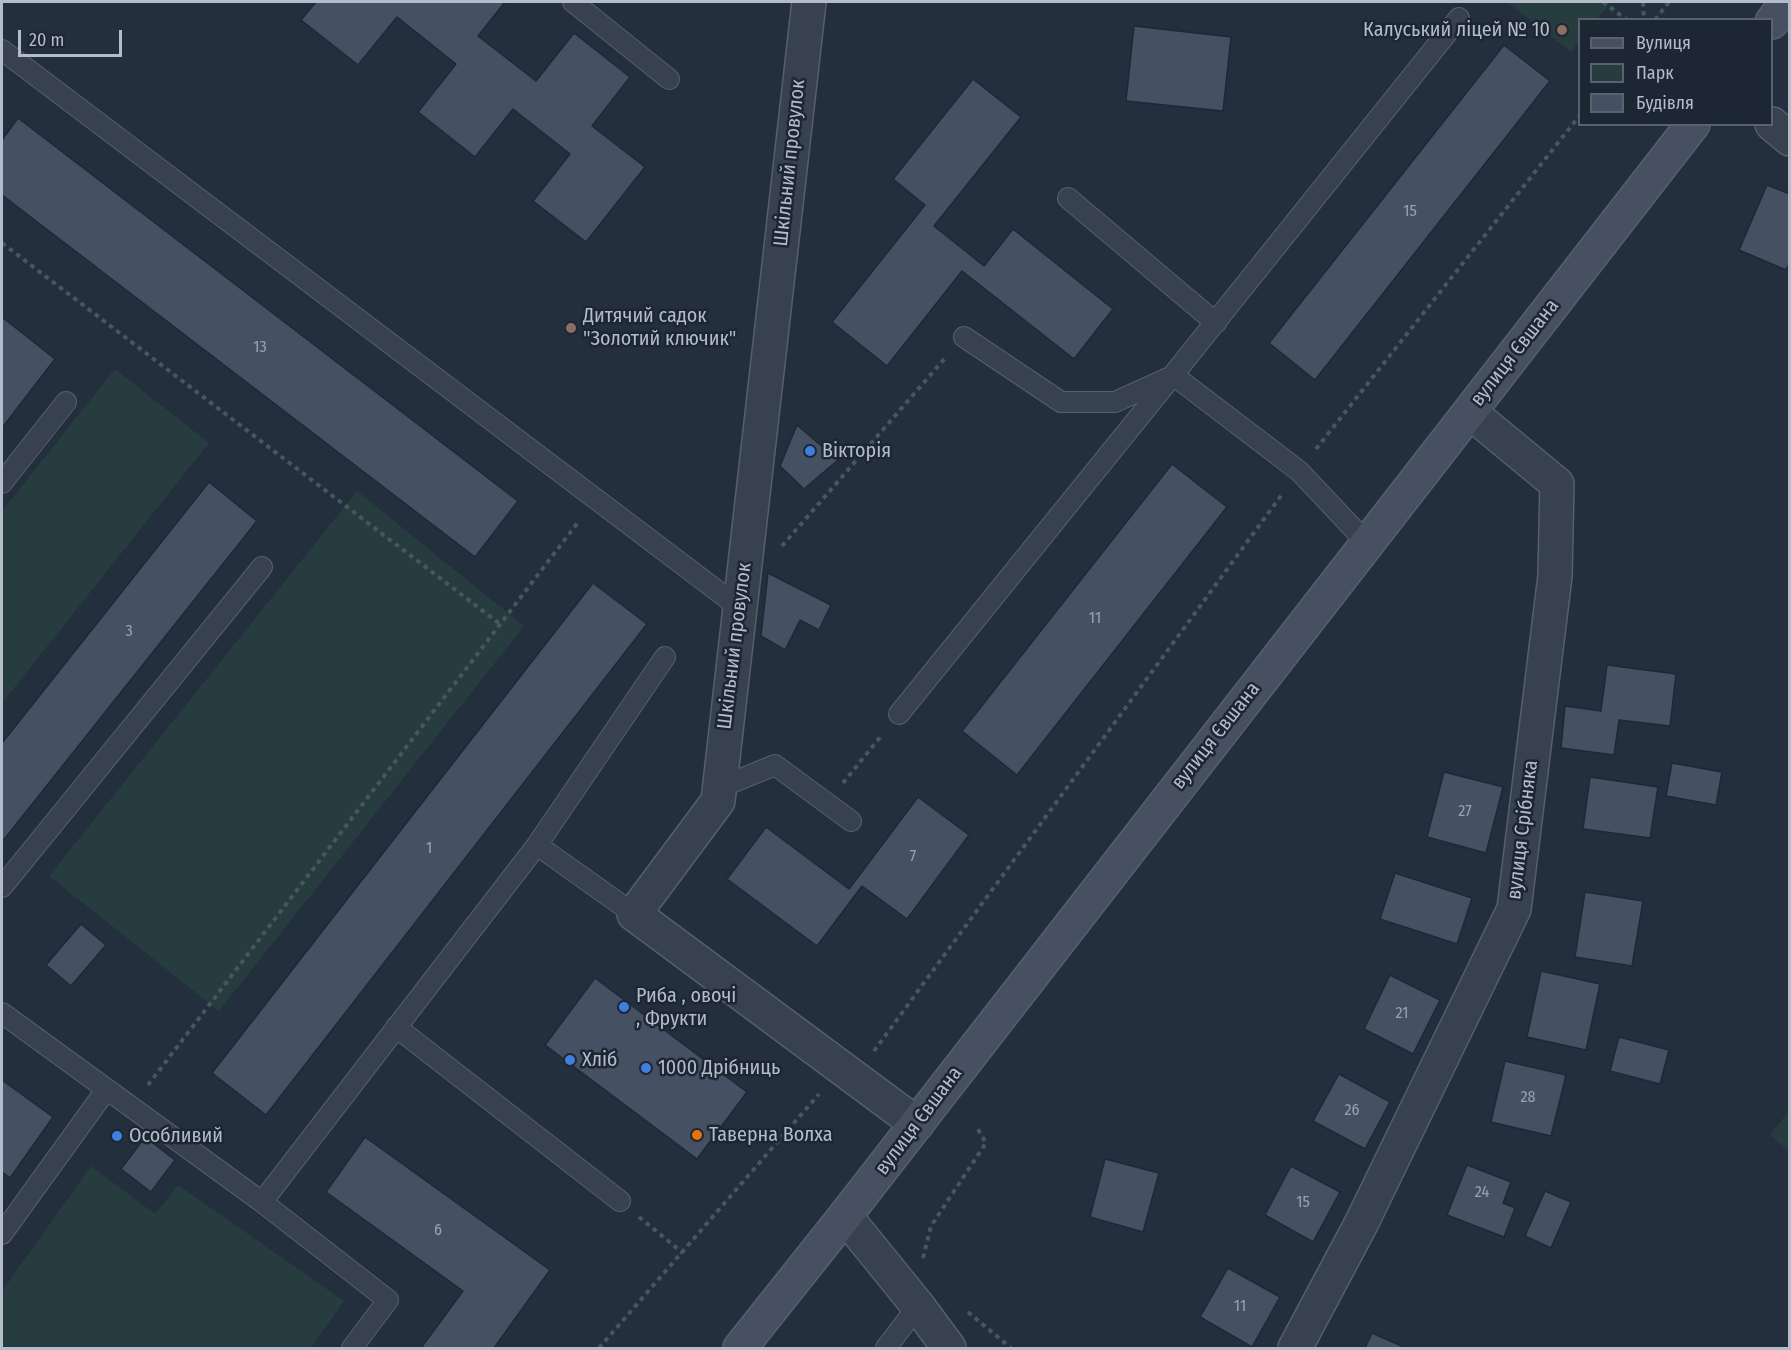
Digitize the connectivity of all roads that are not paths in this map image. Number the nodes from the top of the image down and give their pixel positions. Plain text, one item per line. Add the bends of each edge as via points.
1 (573, 2) edge
2 (808, 2) edge
3 (1787, 2) edge
4 (1459, 18) dead end
5 (1773, 21) edge
6 (2, 50) edge
7 (669, 79) dead end
8 (1773, 125) edge
9 (1691, 126) edge
10 (1790, 138) edge
11 (1068, 198) dead end
12 (1216, 323) junction
13 (964, 337) road end
14 (1173, 375) junction
15 (66, 402) dead end
16 (1470, 412) junction
17 (2, 483) edge
18 (1367, 543) junction
19 (262, 567) dead end
20 (740, 608) junction
21 (665, 657) dead end
22 (899, 714) road end
23 (719, 789) junction
24 (851, 821) dead end
25 (537, 845) junction
26 (2, 887) edge
27 (634, 914) junction
28 (2, 1013) edge
29 (396, 1027) junction
30 (106, 1090) junction
31 (917, 1124) junction
32 (620, 1201) road end
33 (262, 1202) junction
34 (845, 1216) junction
35 (2, 1234) edge
36 (918, 1306) junction
37 (352, 1348) edge
38 (740, 1348) edge
39 (886, 1348) edge
40 (949, 1348) edge
41 (1296, 1348) edge

1 - 7 lane
2 - 20 street, Шкільний провулок
3 - 5 main road
4 - 12 lane
6 - 20 lane
8 - 10 street
9 - 16 main road, вулиця Євшана
11 - 12 lane
12 - 14 lane
13 - 14 lane via 1061,402 1115,402
14 - 18 lane via 1299,471
14 - 22 lane
15 - 17 lane
16 - 18 main road, вулиця Євшана
16 - 41 street, вулиця Срібняка via 1557,484 1555,576 1514,909 1361,1224
18 - 31 main road, вулиця Євшана
19 - 26 lane
20 - 23 street, Шкільний провулок
21 - 25 lane
23 - 24 lane via 775,765
23 - 27 street, Шкільний провулок via 718,801
25 - 27 lane
25 - 29 lane
27 - 31 street
28 - 30 lane
29 - 32 lane
29 - 33 lane
30 - 33 lane
30 - 35 lane
31 - 34 main road, вулиця Євшана
33 - 37 lane via 388,1300
34 - 36 street
34 - 38 main road, вулиця Євшана
36 - 39 lane
36 - 40 street

